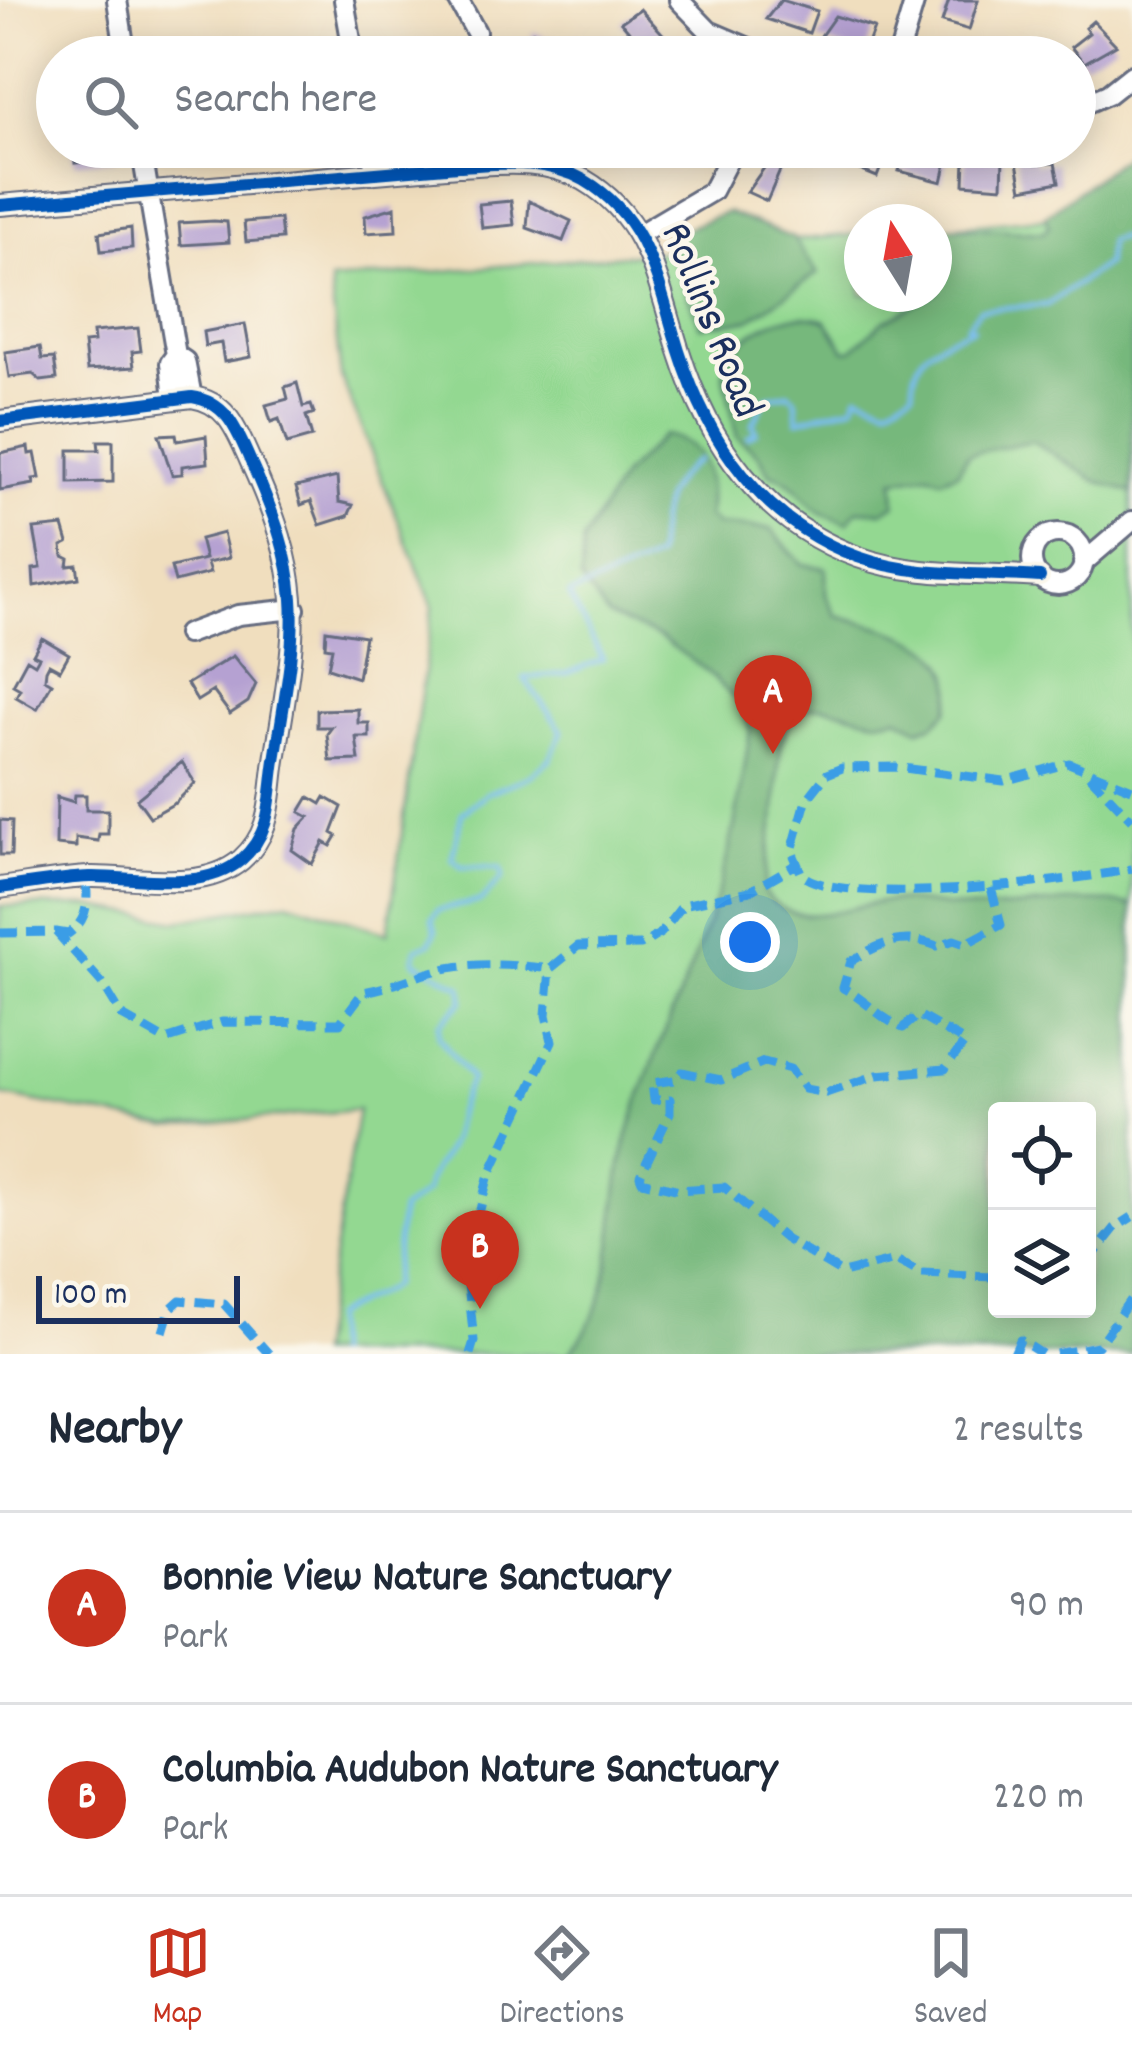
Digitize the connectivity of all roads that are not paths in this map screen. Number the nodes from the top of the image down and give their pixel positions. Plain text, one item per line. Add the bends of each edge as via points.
1 (116, 0) edge
2 (344, 0) edge
3 (458, 0) edge
4 (679, 0) edge
5 (916, 0) edge
6 (476, 32) dead end
7 (122, 36) edge
8 (351, 36) edge
9 (721, 36) edge
10 (905, 36) edge
11 (1132, 75) edge
12 (1096, 99) edge
13 (145, 168) edge
14 (374, 168) edge
15 (446, 168) edge
16 (550, 168) edge
17 (724, 168) edge
18 (375, 172) junction
19 (149, 194) junction
20 (0, 205) edge
21 (641, 232) junction
22 (183, 398) junction
23 (0, 421) edge
24 (1125, 525) edge
25 (1069, 535) junction
26 (1034, 547) junction
27 (1083, 563) junction
28 (992, 573) junction
29 (1040, 578) junction
30 (295, 609) junction
31 (187, 634) dead end
32 (0, 888) edge

1 - 7 street
2 - 8 street
3 - 6 street
4 - 9 street
5 - 10 street
11 - 12 street
13 - 19 street
14 - 18 street
15 - 18 street, Rollins Road
16 - 21 street, Rollins Road via 581,178
17 - 21 street via 712,191
18 - 19 street, Rollins Road
19 - 20 street, Rollins Road
19 - 22 street via 176,355 170,363
21 - 28 street, Rollins Road via 705,421 741,477 788,520 856,556 920,574
22 - 23 street
22 - 30 street via 214,404 235,427 284,547
24 - 25 street, Rollins Road
24 - 27 street, Rollins Road
25 - 26 street, Rollins Road via 1053,533
25 - 27 street
26 - 28 street, Rollins Road
26 - 29 street
27 - 29 street, Rollins Road via 1067,583
28 - 29 street, Rollins Road
30 - 31 street via 238,615
30 - 32 street via 268,822 239,862 191,880 86,877

